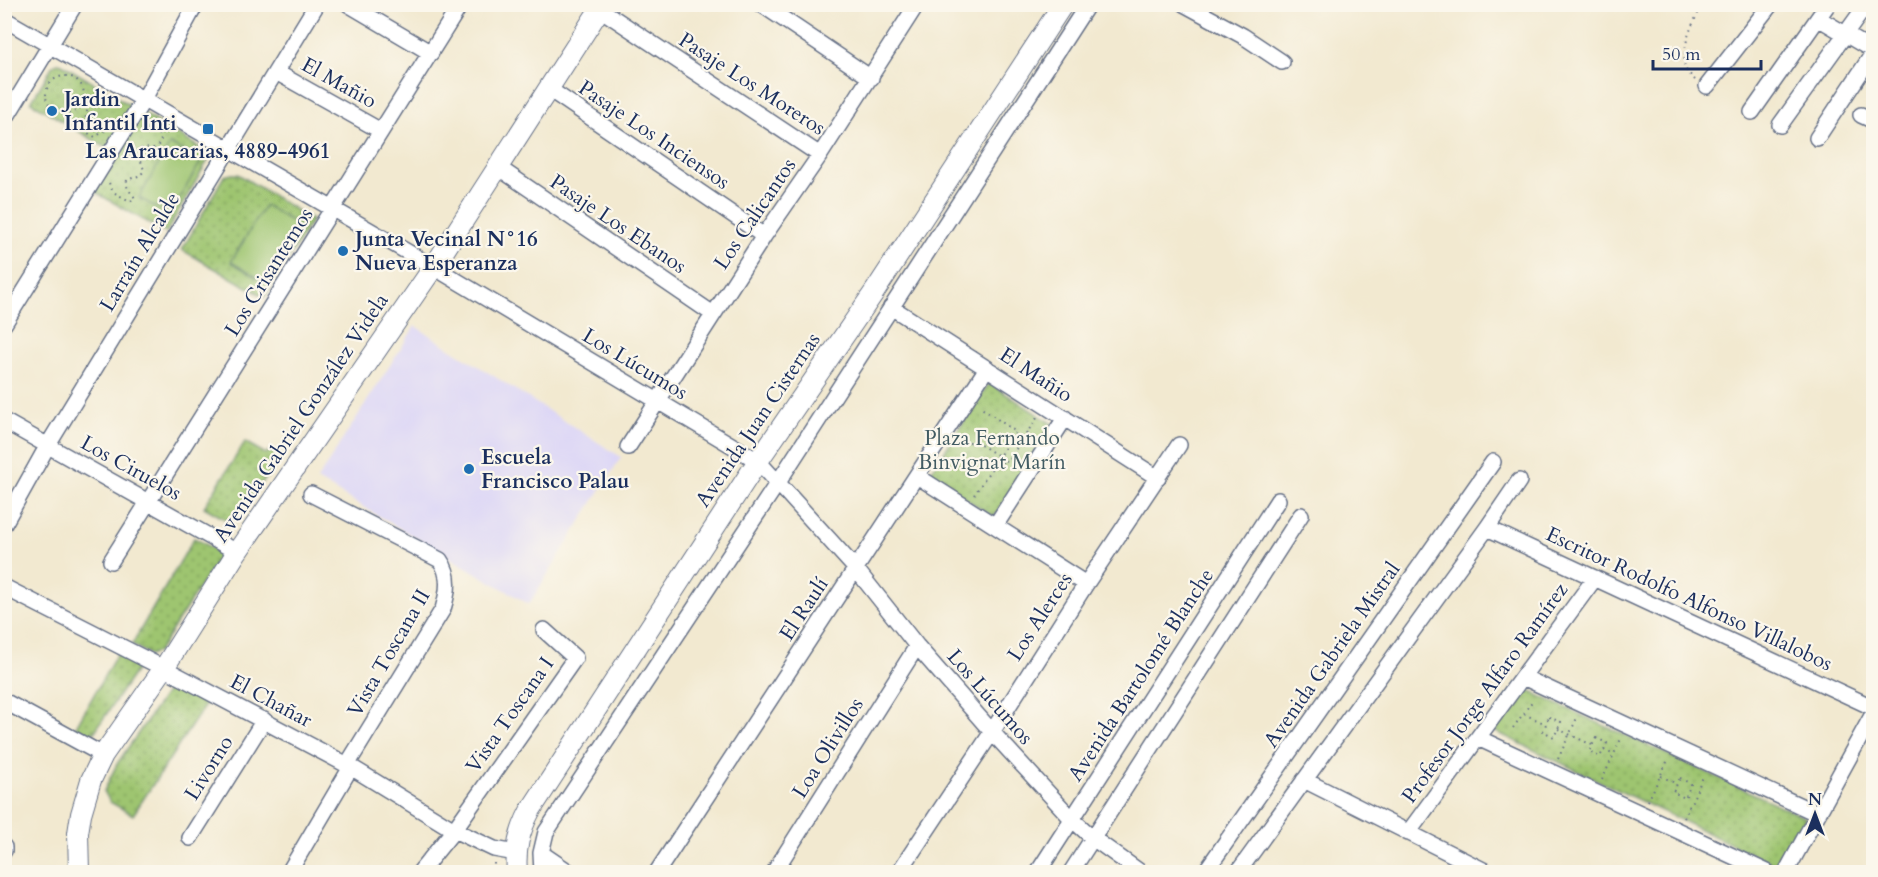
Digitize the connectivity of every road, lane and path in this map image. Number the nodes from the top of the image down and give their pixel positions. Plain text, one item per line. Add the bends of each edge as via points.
1 (75, 4) edge
2 (196, 4) edge
3 (317, 4) edge
4 (348, 4) edge
5 (461, 4) edge
6 (761, 4) edge
7 (917, 4) edge
8 (1063, 4) edge
9 (1088, 4) edge
10 (1184, 4) edge
11 (1703, 4) edge
12 (1771, 4) edge
13 (1828, 4) edge
14 (1867, 4) edge
15 (602, 7) edge
16 (1818, 18) junction
17 (4, 19) edge
18 (1846, 34) junction
19 (52, 45) junction
20 (1874, 52) edge
21 (430, 53) junction
22 (1282, 62) dead end
23 (276, 72) junction
24 (871, 78) junction
25 (1708, 85) joint
26 (549, 89) junction
27 (111, 97) dead end
28 (144, 99) junction
29 (81, 105) junction
30 (87, 105) junction
31 (1752, 112) dead end
32 (4, 121) edge
33 (111, 124) dead end
34 (1780, 125) dead end
35 (140, 130) dead end
36 (381, 131) junction
37 (1817, 138) dead end
38 (227, 149) junction
39 (820, 155) junction
40 (499, 168) junction
41 (109, 182) dead end
42 (333, 210) junction
43 (764, 236) junction
44 (433, 268) junction
45 (891, 307) junction
46 (713, 314) junction
47 (4, 324) edge
48 (987, 369) junction
49 (967, 399) junction
50 (658, 402) junction
51 (1045, 406) junction
52 (1065, 418) junction
53 (4, 421) edge
54 (48, 446) junction
55 (1179, 446) dead end
56 (628, 447) dead end
57 (935, 448) junction
58 (758, 461) junction
59 (1493, 462) dead end
60 (917, 476) junction
61 (1158, 478) junction
62 (1519, 481) dead end
63 (777, 484) junction
64 (311, 494) dead end
65 (1278, 500) dead end
66 (148, 502) junction
67 (966, 507) junction
68 (1301, 514) dead end
69 (4, 524) edge
70 (995, 526) junction
71 (1487, 528) junction
72 (237, 552) junction
73 (111, 561) dead end
74 (855, 569) junction
75 (1595, 578) junction
76 (1086, 584) junction
77 (4, 587) edge
78 (544, 630) dead end
79 (917, 646) junction
80 (164, 668) junction
81 (1523, 677) junction
82 (1533, 700) dead end
83 (4, 701) edge
84 (1584, 705) junction
85 (1874, 710) edge
86 (1523, 714) junction
87 (264, 720) junction
88 (1546, 724) junction
89 (1628, 725) junction
90 (1513, 728) dead end
91 (1558, 729) junction
92 (992, 732) junction
93 (1478, 738) junction
94 (1592, 745) junction
95 (1675, 747) junction
96 (1604, 750) junction
97 (103, 755) junction
98 (1614, 755) junction
99 (1709, 763) junction
100 (349, 766) junction
101 (1552, 772) junction
102 (1661, 776) junction
103 (1304, 780) junction
104 (1677, 784) junction
105 (1689, 790) junction
106 (1596, 793) junction
107 (1695, 793) junction
108 (1642, 814) junction
109 (1818, 814) junction
110 (1073, 820) junction
111 (454, 830) junction
112 (1677, 831) junction
113 (1408, 833) junction
114 (190, 838) dead end
115 (1094, 839) junction
116 (541, 853) junction
117 (516, 863) edge
118 (79, 873) edge
119 (289, 873) edge
120 (420, 873) edge
121 (542, 873) edge
122 (569, 873) edge
123 (657, 873) edge
124 (774, 873) edge
125 (899, 873) edge
126 (1038, 873) edge
127 (1071, 873) edge
128 (1140, 873) edge
129 (1204, 873) edge
130 (1238, 873) edge
131 (1487, 873) edge
132 (1767, 873) edge
133 (1786, 873) edge

1 - 19 street
2 - 28 street
3 - 23 street, Larraín Alcalde
4 - 21 street
5 - 21 street, Los Crisantemos
6 - 24 street
7 - 24 street, Los Calicantos
8 - 58 main road, Avenida Juan Cisternas
9 - 45 street
10 - 22 street
11 - 25 path via 1689,29 1684,59 1685,69 1693,79
12 - 25 street
13 - 16 street
14 - 18 street
15 - 26 main road, Avenida Gabriel González Videla
15 - 39 street, Pasaje Los Moreros
16 - 18 street
16 - 31 street
17 - 19 street, Los Lúcumos
18 - 20 street
18 - 34 street
19 - 28 street, Los Lúcumos
19 - 32 street
20 - 37 street
21 - 36 street, Los Crisantemos
23 - 36 street, El Mañio
23 - 38 street, Larraín Alcalde
24 - 39 street, Los Calicantos
26 - 40 main road, Avenida Gabriel González Videla
26 - 43 street, Pasaje Los Inciensos
27 - 30 path via 97,95
28 - 38 street, Los Lúcumos
28 - 47 street
29 - 29 path via 73,113 54,112 46,102 49,83 60,76 77,81 84,91
29 - 30 path
30 - 33 path via 84,125 88,133 101,135
35 - 41 path via 156,132 161,143 154,148 137,149 144,170 126,182 135,198 130,201 112,192
36 - 42 street, Los Crisantemos
38 - 42 street, Los Lúcumos
38 - 54 street, Larraín Alcalde
39 - 43 street, Los Calicantos
40 - 44 main road, Avenida Gabriel González Videla
40 - 46 street, Pasaje Los Ebanos
42 - 44 street, Los Lúcumos
42 - 66 street, Los Crisantemos
43 - 46 street, Los Calicantos
44 - 50 street, Los Lúcumos
44 - 72 main road, Avenida Gabriel González Videla
45 - 48 street, El Mañio
45 - 63 street
46 - 50 street, Los Calicantos
48 - 49 street, El Raulí
48 - 51 street, El Mañio
49 - 57 street, El Raulí
49 - 57 path via 1016,432 999,456 970,441
50 - 56 street, Los Calicantos
50 - 58 street, Los Lúcumos
51 - 52 street, El Mañio
51 - 67 path via 1007,462 1004,459 998,469 993,466
52 - 61 street, El Mañio
52 - 70 street
53 - 54 street, Los Ciruelos
54 - 66 street, Los Ciruelos
54 - 69 street, Larraín Alcalde
55 - 61 street, Los Alerces
57 - 60 street, El Raulí
58 - 63 street, Los Lúcumos
58 - 117 main road, Avenida Juan Cisternas via 530,811 520,832
59 - 129 street, Avenida Gabriela Mistral
60 - 67 street
60 - 74 street, El Raulí
61 - 76 street, Los Alerces
62 - 71 street
63 - 74 street, Los Lúcumos
63 - 116 street via 546,832
64 - 100 street, Vista Toscana II via 440,560 447,569 448,592 443,609
65 - 110 street, Avenida Bartolomé Blanche
66 - 72 street, Los Ciruelos
66 - 73 street, Los Crisantemos
67 - 70 street
68 - 115 street
70 - 76 street
71 - 75 street, Escritor Rodolfo Alfonso Villalobos
71 - 103 street
72 - 80 main road, Avenida Gabriel González Videla
74 - 79 street, Los Lúcumos
74 - 123 street, El Raulí
75 - 81 street, Profesor Jorge Alfaro Ramírez
75 - 85 street, Escritor Rodolfo Alfonso Villalobos
76 - 92 street, Los Alerces
77 - 80 street, El Chañar
78 - 111 street, Vista Toscana I via 576,658
79 - 92 street, Los Lúcumos
79 - 124 street, Loa Olivillos
80 - 87 street, El Chañar
80 - 97 main road, Avenida Gabriel González Videla
81 - 84 street
81 - 93 street, Profesor Jorge Alfaro Ramírez
82 - 86 path
83 - 97 street
84 - 89 street
84 - 101 path
85 - 109 street
86 - 88 path
86 - 90 path
87 - 100 street, El Chañar
87 - 114 street, Livorno
88 - 91 path via 1549,717 1561,722
88 - 91 path via 1543,731 1554,737
89 - 95 street
89 - 98 path
91 - 94 path
92 - 110 street, Los Lúcumos
92 - 125 street, Los Alerces
93 - 101 street
93 - 113 street, Profesor Jorge Alfaro Ramírez
94 - 96 path via 1589,752 1600,757
94 - 96 path via 1596,738 1602,740 1607,743
95 - 99 street
95 - 102 path
96 - 98 path
97 - 118 main road, Avenida Gabriel González Videla via 81,814
98 - 106 path
99 - 107 path
99 - 109 street
100 - 111 street, El Chañar
100 - 119 street, Vista Toscana II
101 - 106 street
102 - 104 path
102 - 108 path
103 - 113 street
103 - 130 street
104 - 105 path via 1680,778 1691,784
104 - 105 path via 1673,792 1684,798
105 - 107 path
106 - 108 street
107 - 112 path
108 - 112 street
109 - 133 street
110 - 115 street, Los Lúcumos
110 - 126 street, Avenida Bartolomé Blanche
111 - 117 street, El Chañar
111 - 120 street
112 - 132 street
113 - 131 street
115 - 127 street
115 - 128 street, Los Lúcumos
116 - 121 street
116 - 122 street

